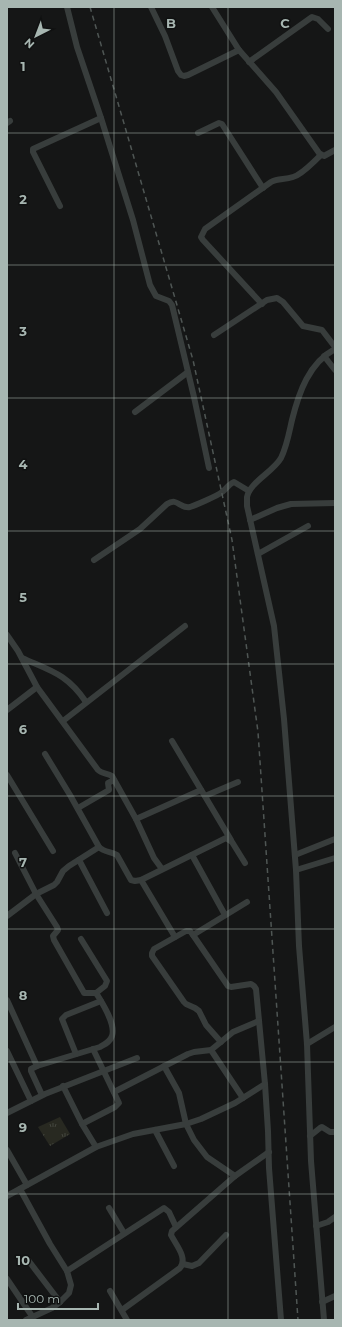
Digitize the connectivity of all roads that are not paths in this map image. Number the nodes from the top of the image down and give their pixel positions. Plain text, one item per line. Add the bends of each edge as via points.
1 (67, 7) edge
2 (151, 7) edge
3 (212, 7) edge
4 (328, 29) dead end
5 (239, 50) junction
6 (249, 62) junction
7 (101, 118) junction
8 (198, 133) dead end
9 (335, 150) edge
10 (321, 155) junction
11 (263, 188) junction
12 (60, 206) dead end
13 (262, 304) junction
14 (214, 335) dead end
15 (335, 348) edge
16 (324, 356) junction
17 (335, 370) edge
18 (188, 372) junction
19 (135, 412) dead end
20 (209, 468) dead end
21 (249, 491) junction
22 (335, 503) edge
23 (250, 520) junction
24 (308, 526) dead end
25 (258, 554) junction
26 (94, 560) dead end
27 (184, 626) dead end
28 (7, 635) edge
29 (22, 658) junction
30 (37, 687) junction
31 (86, 702) junction
32 (7, 710) edge
33 (62, 721) junction
34 (172, 741) dead end
35 (45, 754) dead end
36 (7, 775) edge
37 (114, 780) junction
38 (238, 782) dead end
39 (203, 793) junction
40 (78, 808) junction
41 (136, 819) junction
42 (335, 840) edge
43 (232, 842) junction
44 (99, 848) junction
45 (53, 851) dead end
46 (16, 853) dead end
47 (192, 855) junction
48 (295, 855) junction
49 (335, 858) edge
50 (79, 860) junction
51 (245, 863) dead end
52 (162, 869) junction
53 (296, 870) junction
54 (141, 880) junction
55 (36, 894) junction
56 (247, 902) dead end
57 (8, 912) edge
58 (107, 913) dead end
59 (225, 916) junction
60 (193, 935) junction
61 (175, 938) junction
62 (81, 939) dead end
63 (96, 993) junction
64 (101, 1001) junction
65 (8, 1004) edge
66 (259, 1021) junction
67 (335, 1027) edge
68 (221, 1042) junction
69 (307, 1044) junction
70 (93, 1049) junction
71 (211, 1050) junction
72 (8, 1054) edge
73 (76, 1054) junction
74 (136, 1058) dead end
75 (37, 1066) junction
76 (164, 1066) junction
77 (103, 1071) junction
78 (265, 1084) junction
79 (63, 1086) junction
80 (114, 1092) junction
81 (42, 1095) junction
82 (243, 1098) junction
83 (31, 1101) junction
84 (7, 1114) edge
85 (82, 1124) junction
86 (186, 1124) junction
87 (155, 1130) junction
88 (335, 1132) edge
89 (310, 1136) junction
90 (96, 1147) junction
91 (7, 1150) edge
92 (269, 1152) junction
93 (174, 1166) dead end
94 (235, 1176) junction
95 (27, 1185) junction
96 (20, 1189) junction
97 (7, 1196) edge
98 (109, 1208) dead end
99 (335, 1217) edge
100 (316, 1226) junction
101 (176, 1227) junction
102 (124, 1233) junction
103 (226, 1235) dead end
104 (28, 1260) dead end
105 (183, 1264) junction
106 (66, 1271) junction
107 (7, 1279) edge
108 (110, 1291) dead end
109 (335, 1296) edge
110 (60, 1302) junction
111 (322, 1302) junction
112 (122, 1310) junction
113 (32, 1316) junction
114 (26, 1320) edge
115 (127, 1320) edge
116 (281, 1320) edge
117 (324, 1320) edge

1 - 7 street via 77,47
2 - 5 street via 181,75 188,75
3 - 5 street
4 - 6 street via 312,17
5 - 6 street
6 - 10 street via 276,92
7 - 12 street via 33,149
7 - 18 street via 150,285 156,296 169,301 172,305
8 - 11 street via 222,124
9 - 10 street
10 - 11 street via 299,175 275,180
11 - 13 street via 205,229 201,237
13 - 14 street
13 - 15 street via 274,298 280,300 303,326 322,330
15 - 16 street
16 - 17 street
16 - 21 street via 304,382 281,458
18 - 19 street
18 - 20 street
21 - 23 street via 247,506
21 - 26 street via 234,482 222,492 190,506 171,501 140,529
22 - 23 street via 283,506
23 - 25 street
24 - 25 street
25 - 48 street via 278,655
27 - 31 street
28 - 29 street
29 - 30 street
29 - 31 street via 67,679
30 - 32 street
30 - 33 street
31 - 33 street
33 - 37 street via 98,770
34 - 39 street
35 - 40 street
36 - 45 street
37 - 40 street via 108,783 109,790
37 - 41 street
38 - 39 street
39 - 41 street
39 - 43 street
40 - 44 street
41 - 52 street via 154,858
42 - 48 street
43 - 47 street via 222,839
43 - 51 street
44 - 50 street
44 - 54 street via 117,855 131,880
46 - 55 street
47 - 52 street
47 - 59 street
48 - 53 street
49 - 53 street
50 - 55 street via 63,871 58,882
50 - 58 street
52 - 54 street
53 - 69 street
54 - 61 street
55 - 57 street
55 - 63 street via 57,927 58,930 52,936 82,991
56 - 59 street
59 - 60 street
60 - 61 street via 186,931
60 - 66 street via 228,986 254,986
61 - 68 street via 154,949 152,956 184,1002 199,1011 206,1025
62 - 63 street via 107,981
63 - 64 street
64 - 70 street via 110,1021 112,1036 100,1048
64 - 73 street via 62,1019
65 - 75 street
66 - 68 street via 233,1032
66 - 78 street
67 - 69 street
68 - 71 street
69 - 89 street
70 - 73 street
70 - 77 street
71 - 76 street via 194,1052
71 - 82 street
72 - 83 street
73 - 75 street
74 - 77 street
75 - 81 street via 31,1071
76 - 80 street
76 - 86 street via 179,1093
77 - 79 street
77 - 80 street
78 - 82 street
78 - 92 street
79 - 81 street
79 - 85 street
80 - 85 street via 118,1100 117,1105
81 - 83 street
82 - 86 street
83 - 84 street
85 - 90 street
86 - 87 street
86 - 94 street via 207,1157
87 - 90 street via 133,1134
87 - 93 street
88 - 89 street via 322,1127
89 - 100 street
90 - 95 street
91 - 95 street
92 - 94 street
92 - 116 street
94 - 101 street
95 - 96 street
96 - 97 street
96 - 106 street
98 - 102 street
99 - 100 street
100 - 111 street
101 - 102 street via 164,1208
101 - 105 street via 171,1235 184,1259
102 - 106 street
103 - 105 street via 199,1264
104 - 110 street
105 - 112 street
106 - 110 street via 71,1285 69,1294
107 - 113 street
108 - 112 street
109 - 111 street
110 - 113 street via 45,1312
111 - 117 street
112 - 115 street
113 - 114 street

